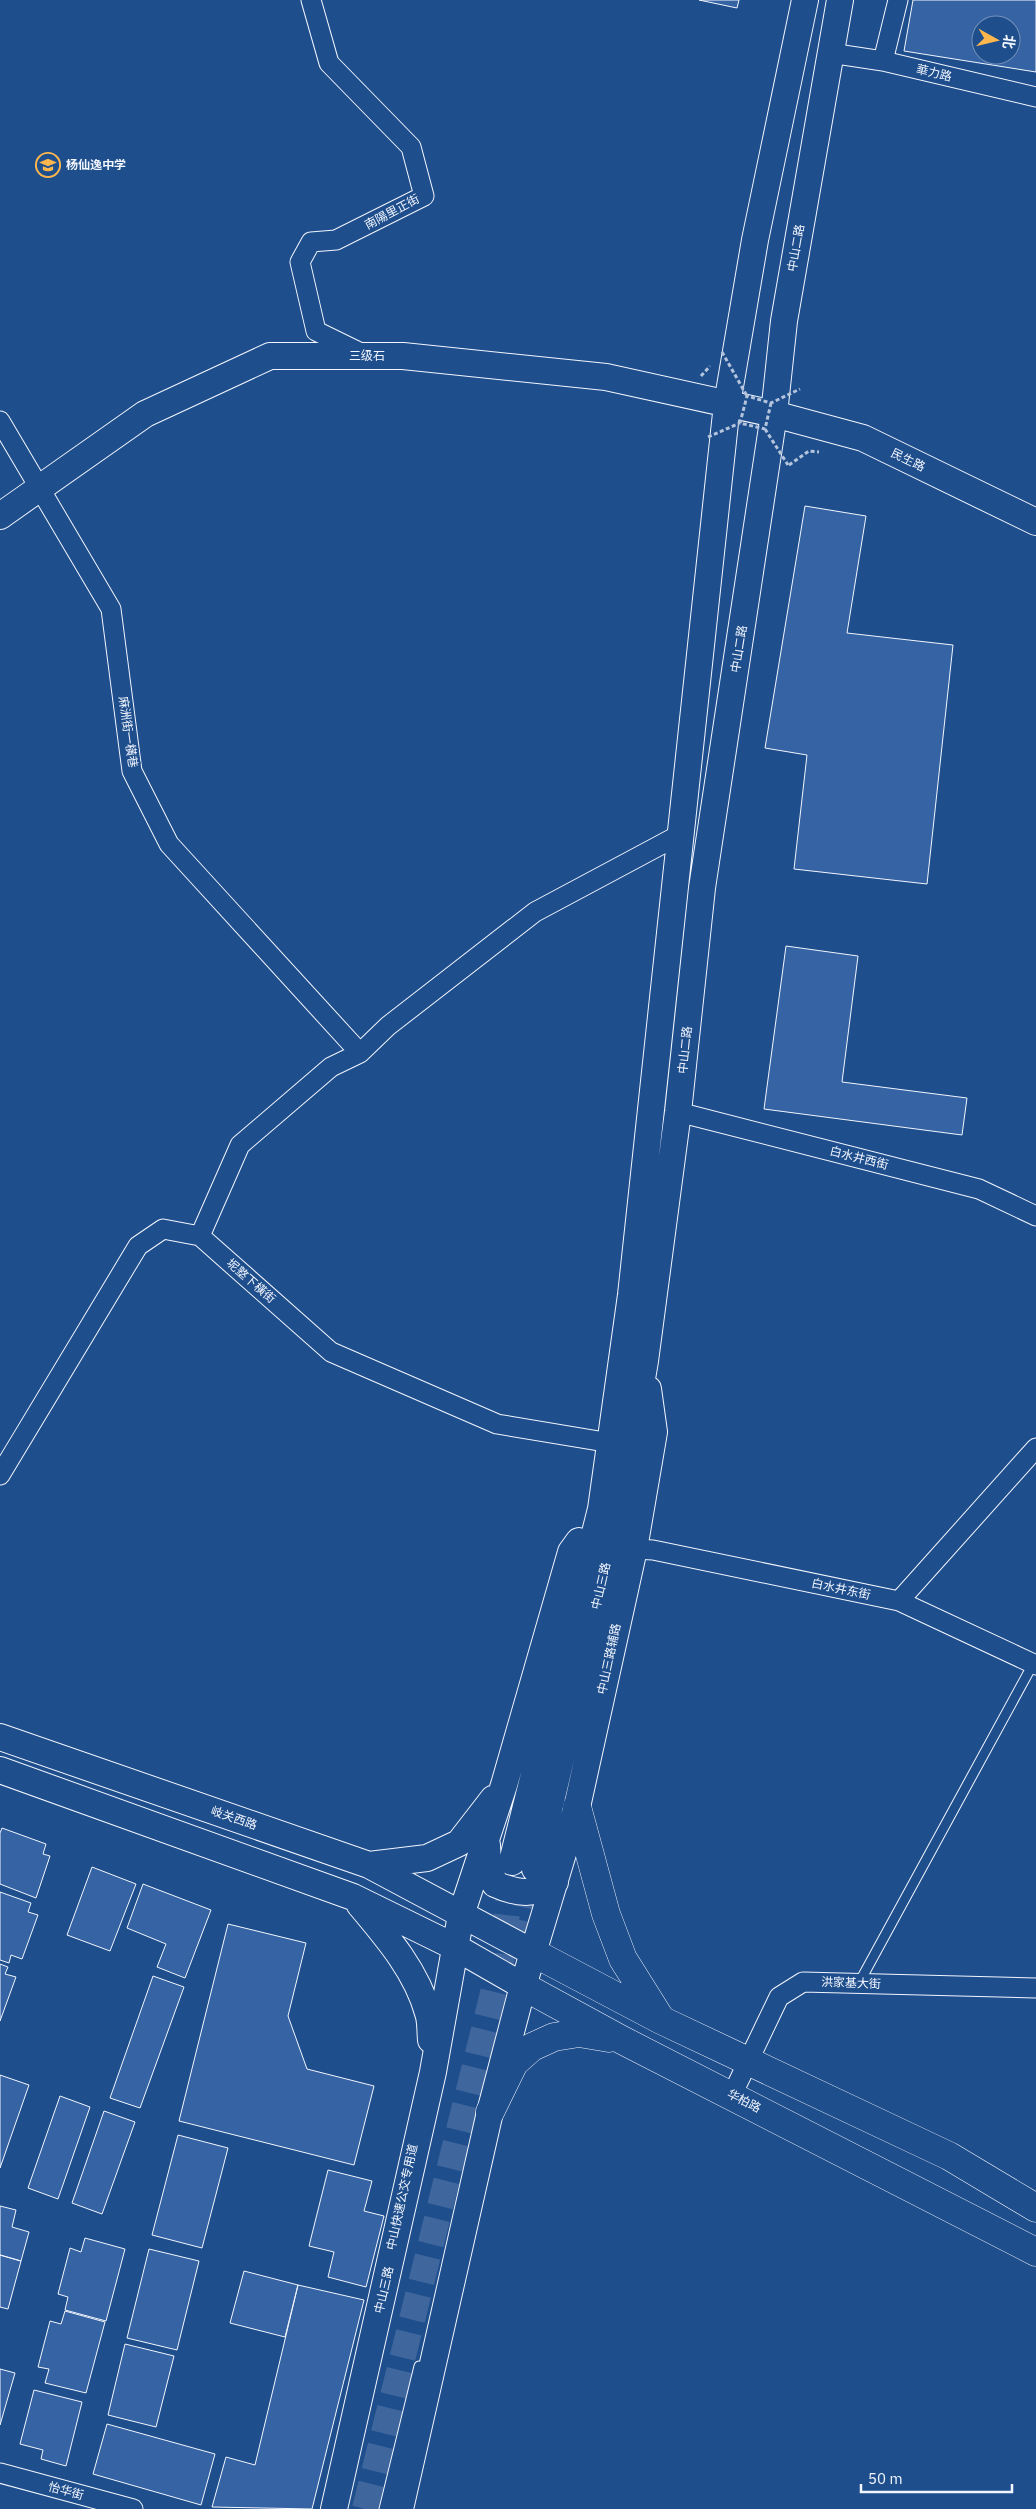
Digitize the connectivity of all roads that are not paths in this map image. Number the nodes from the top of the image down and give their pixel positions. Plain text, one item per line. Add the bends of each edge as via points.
1 (311, 0) edge
2 (805, 0) edge
3 (840, 0) edge
4 (898, 0) edge
5 (830, 53) junction
6 (883, 61) junction
7 (1036, 97) edge
8 (367, 356) junction
9 (738, 408) junction
10 (770, 415) junction
11 (0, 420) edge
12 (40, 489) junction
13 (0, 516) edge
14 (1036, 522) edge
15 (681, 834) junction
16 (360, 1053) junction
17 (678, 1112) junction
18 (1036, 1216) edge
19 (200, 1236) junction
20 (642, 1298) junction
21 (645, 1360) junction
22 (611, 1443) junction
23 (1036, 1448) edge
24 (0, 1475) edge
25 (601, 1509) junction
26 (634, 1548) junction
27 (899, 1601) junction
28 (1034, 1664) edge
29 (0, 1737) edge
30 (0, 1770) edge
31 (504, 1785) junction
32 (577, 1807) junction
33 (486, 1840) junction
34 (369, 1865) junction
35 (534, 1871) junction
36 (353, 1897) junction
37 (461, 1915) junction
38 (454, 1947) junction
39 (534, 1953) junction
40 (859, 1984) junction
41 (523, 1986) junction
42 (1036, 1988) edge
43 (443, 2006) junction
44 (661, 2020) junction
45 (513, 2025) junction
46 (622, 2040) junction
47 (748, 2060) junction
48 (433, 2072) junction
49 (732, 2095) junction
50 (490, 2112) junction
51 (426, 2150) dead end
52 (1036, 2208) edge
53 (457, 2213) dead end
54 (1036, 2252) edge
55 (422, 2356) dead end
56 (377, 2364) dead end
57 (0, 2473) edge
58 (133, 2509) edge
59 (334, 2509) edge
60 (344, 2509) edge
61 (384, 2509) edge
62 (400, 2509) edge

1 - 8 street, 南陽里正街 via 329,63 412,147 424,196 336,240 310,242 300,262 316,330
2 - 9 main road via 755,240
3 - 5 main road, 中山二路
4 - 6 street
5 - 6 street, 華力路
5 - 10 main road, 中山二路
6 - 7 street, 華力路
8 - 9 main road, 三级石 via 404,356 606,377
8 - 12 main road, 三级石 via 270,356 145,414
9 - 10 main road, 三级石
9 - 15 main road
10 - 14 main road, 民生路 via 863,438
10 - 17 main road, 中山二路 via 702,888
11 - 12 street, 麻洲街一橫巷
12 - 13 main road, 三级石
12 - 16 street, 麻洲街一橫巷 via 111,610 132,771 169,844
15 - 16 street via 535,912 388,1026
15 - 20 main road
16 - 19 street via 331,1067 240,1145
17 - 18 street, 白水井西街 via 979,1189
17 - 20 main road, 中山二路
19 - 22 street, 坭墪下橫街 via 332,1352 497,1424
19 - 24 street via 163,1229 138,1246
20 - 21 main road, 中山三路
20 - 22 main road, 中山三路
21 - 26 main road, 中山三路辅路 via 654,1432
21 - 35 main road, 中山三路 via 619,1513
22 - 25 main road, 中山三路
23 - 27 street
25 - 31 main road via 571,1552
25 - 35 main road, 中山三路
26 - 27 street, 白水井东街
26 - 32 main road, 中山三路辅路
27 - 28 street, 白水井东街
28 - 40 lane
29 - 34 main road, 岐关西路
30 - 36 main road
31 - 33 main road
31 - 34 main road via 459,1843 427,1858
32 - 35 main road, 中山三路辅路
32 - 44 main road via 606,1914 623,1959
33 - 35 main road via 488,1867 495,1884 526,1894 544,1890
33 - 37 main road
34 - 37 main road, 岐关西路
35 - 39 main road, 中山三路辅路
36 - 38 main road
36 - 48 main road via 392,1943 415,1981 429,2014
37 - 38 main road
37 - 39 main road
38 - 41 main road, 华柏路
38 - 43 main road
39 - 41 main road, 中山三路辅路
39 - 44 main road
40 - 42 street, 洪家基大街
40 - 47 street, 洪家基大街 via 803,1982 779,1997
41 - 45 main road, 中山三路辅路
41 - 46 main road, 华柏路
43 - 48 main road
43 - 51 lane, 中山快速公交专用道 via 439,2083
44 - 47 main road
45 - 50 main road, 中山三路辅路
45 - 53 lane via 494,2060
46 - 49 main road, 华柏路
46 - 50 main road via 579,2033 554,2037 532,2047 514,2063
47 - 49 street, 洪家基大街
47 - 52 main road via 950,2156
48 - 59 main road, 中山三路
49 - 54 main road, 华柏路
50 - 62 main road
55 - 61 lane
56 - 60 lane
57 - 58 street, 怡华街

